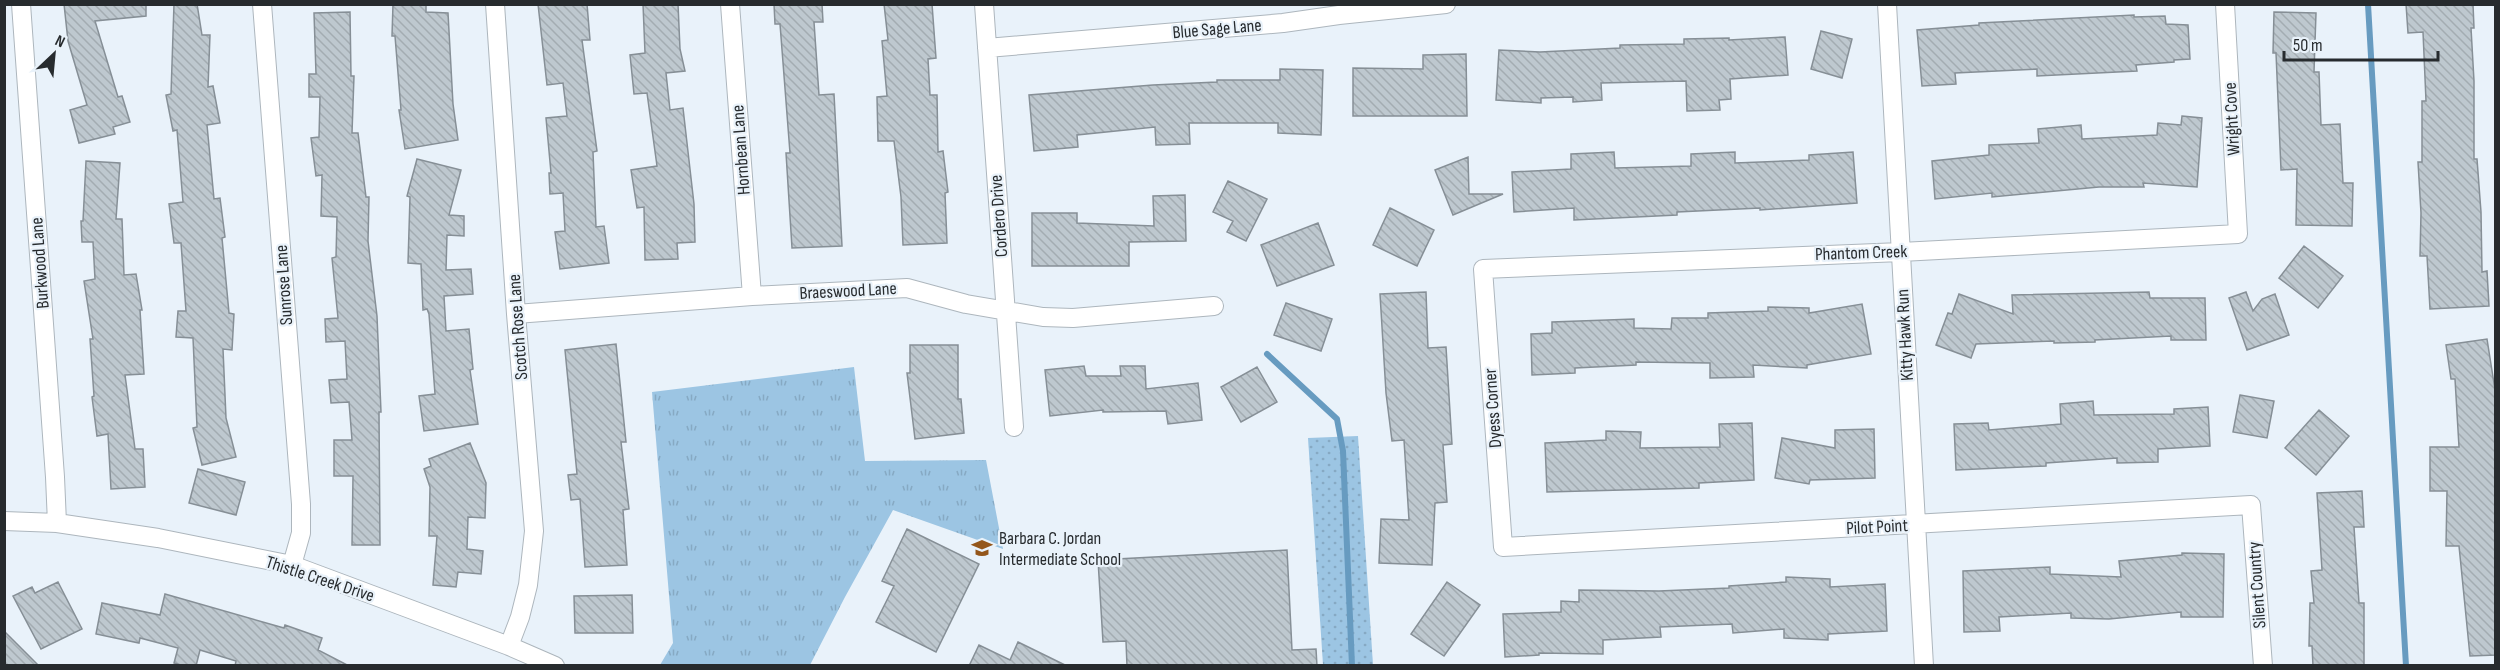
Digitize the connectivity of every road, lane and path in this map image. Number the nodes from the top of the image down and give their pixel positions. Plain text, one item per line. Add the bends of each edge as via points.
1 (21, 4) edge
2 (262, 4) edge
3 (495, 4) edge
4 (730, 4) edge
5 (984, 4) edge
6 (1446, 4) edge
7 (1887, 4) edge
8 (2225, 4) edge
9 (987, 48) junction
10 (2238, 234) joint
11 (1901, 252) junction
12 (1483, 269) joint
13 (752, 296) junction
14 (1214, 306) dead end
15 (1006, 310) junction
16 (516, 314) junction
17 (1014, 427) dead end
18 (2251, 505) joint
19 (4, 521) edge
20 (57, 523) junction
21 (1915, 525) junction
22 (1503, 547) joint
23 (292, 565) junction
24 (508, 646) junction
25 (555, 666) edge
26 (1924, 666) edge
27 (2263, 666) edge

1 - 20 street, Burkwood Lane
2 - 23 street, Sunrose Lane via 301,504 301,533
3 - 16 street, Scotch Rose Lane
4 - 13 street, Hornbean Lane
5 - 9 street, Cordero Drive
6 - 9 street, Blue Sage Lane via 1283,23
7 - 11 street, Kitty Hawk Run
8 - 10 street, Wright Cove
9 - 15 street, Cordero Drive
10 - 11 street, Phantom Creek
11 - 12 street, Phantom Creek
11 - 21 street, Kitty Hawk Run
12 - 22 street, Dyess Corner
13 - 15 street, Braeswood Lane via 907,288
13 - 16 street, Braeswood Lane
14 - 15 street, Braeswood Lane via 1073,318
15 - 17 street, Cordero Drive
16 - 24 street, Scotch Rose Lane via 534,531 528,585
18 - 21 street, Pilot Point
18 - 27 street, Silent Country
19 - 20 street, Thistle Creek Drive
20 - 23 street, Thistle Creek Drive via 158,538
21 - 22 street, Pilot Point
21 - 26 street, Kitty Hawk Run
23 - 24 street, Thistle Creek Drive
24 - 25 street, Thistle Creek Drive

